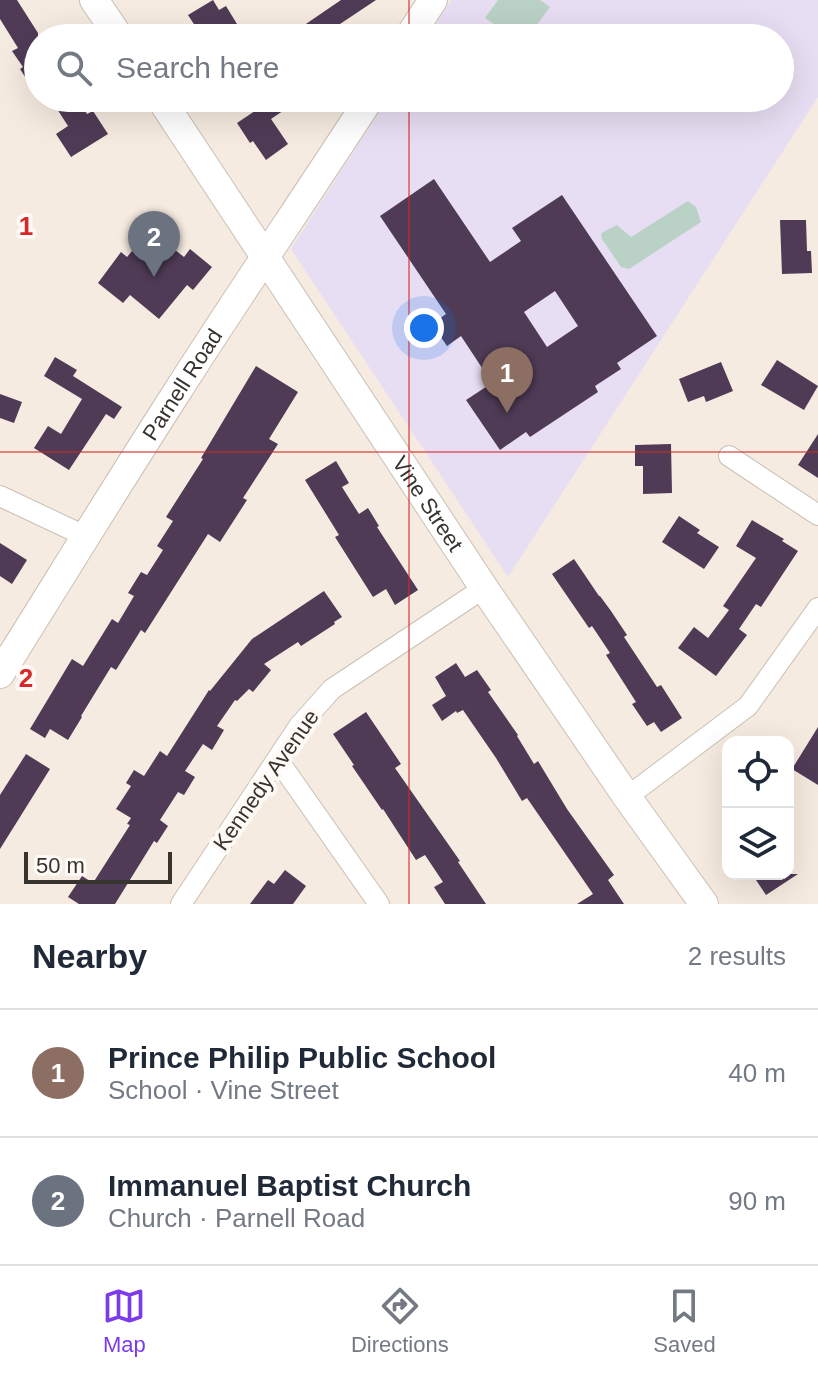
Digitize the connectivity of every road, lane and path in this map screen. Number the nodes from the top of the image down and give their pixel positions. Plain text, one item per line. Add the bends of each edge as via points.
1 (94, 0) edge
2 (433, 0) edge
3 (110, 24) edge
4 (417, 24) edge
5 (169, 112) edge
6 (361, 112) edge
7 (266, 258) junction
8 (729, 456) dead end
9 (0, 496) edge
10 (818, 515) edge
11 (87, 537) junction
12 (484, 588) junction
13 (818, 608) edge
14 (0, 674) edge
15 (278, 760) junction
16 (627, 797) junction
17 (181, 904) edge
18 (379, 904) edge
19 (704, 904) edge

1 - 3 street
2 - 4 street
5 - 7 street, Vine Street
6 - 7 street, Parnell Road
7 - 11 street, Parnell Road
7 - 12 street, Vine Street
8 - 10 street
9 - 11 street
11 - 14 street, Parnell Road
12 - 15 street, Kennedy Avenue via 332,689
12 - 16 street, Vine Street
13 - 16 street via 748,706
15 - 17 street, Kennedy Avenue
15 - 18 street
16 - 19 street, Vine Street

